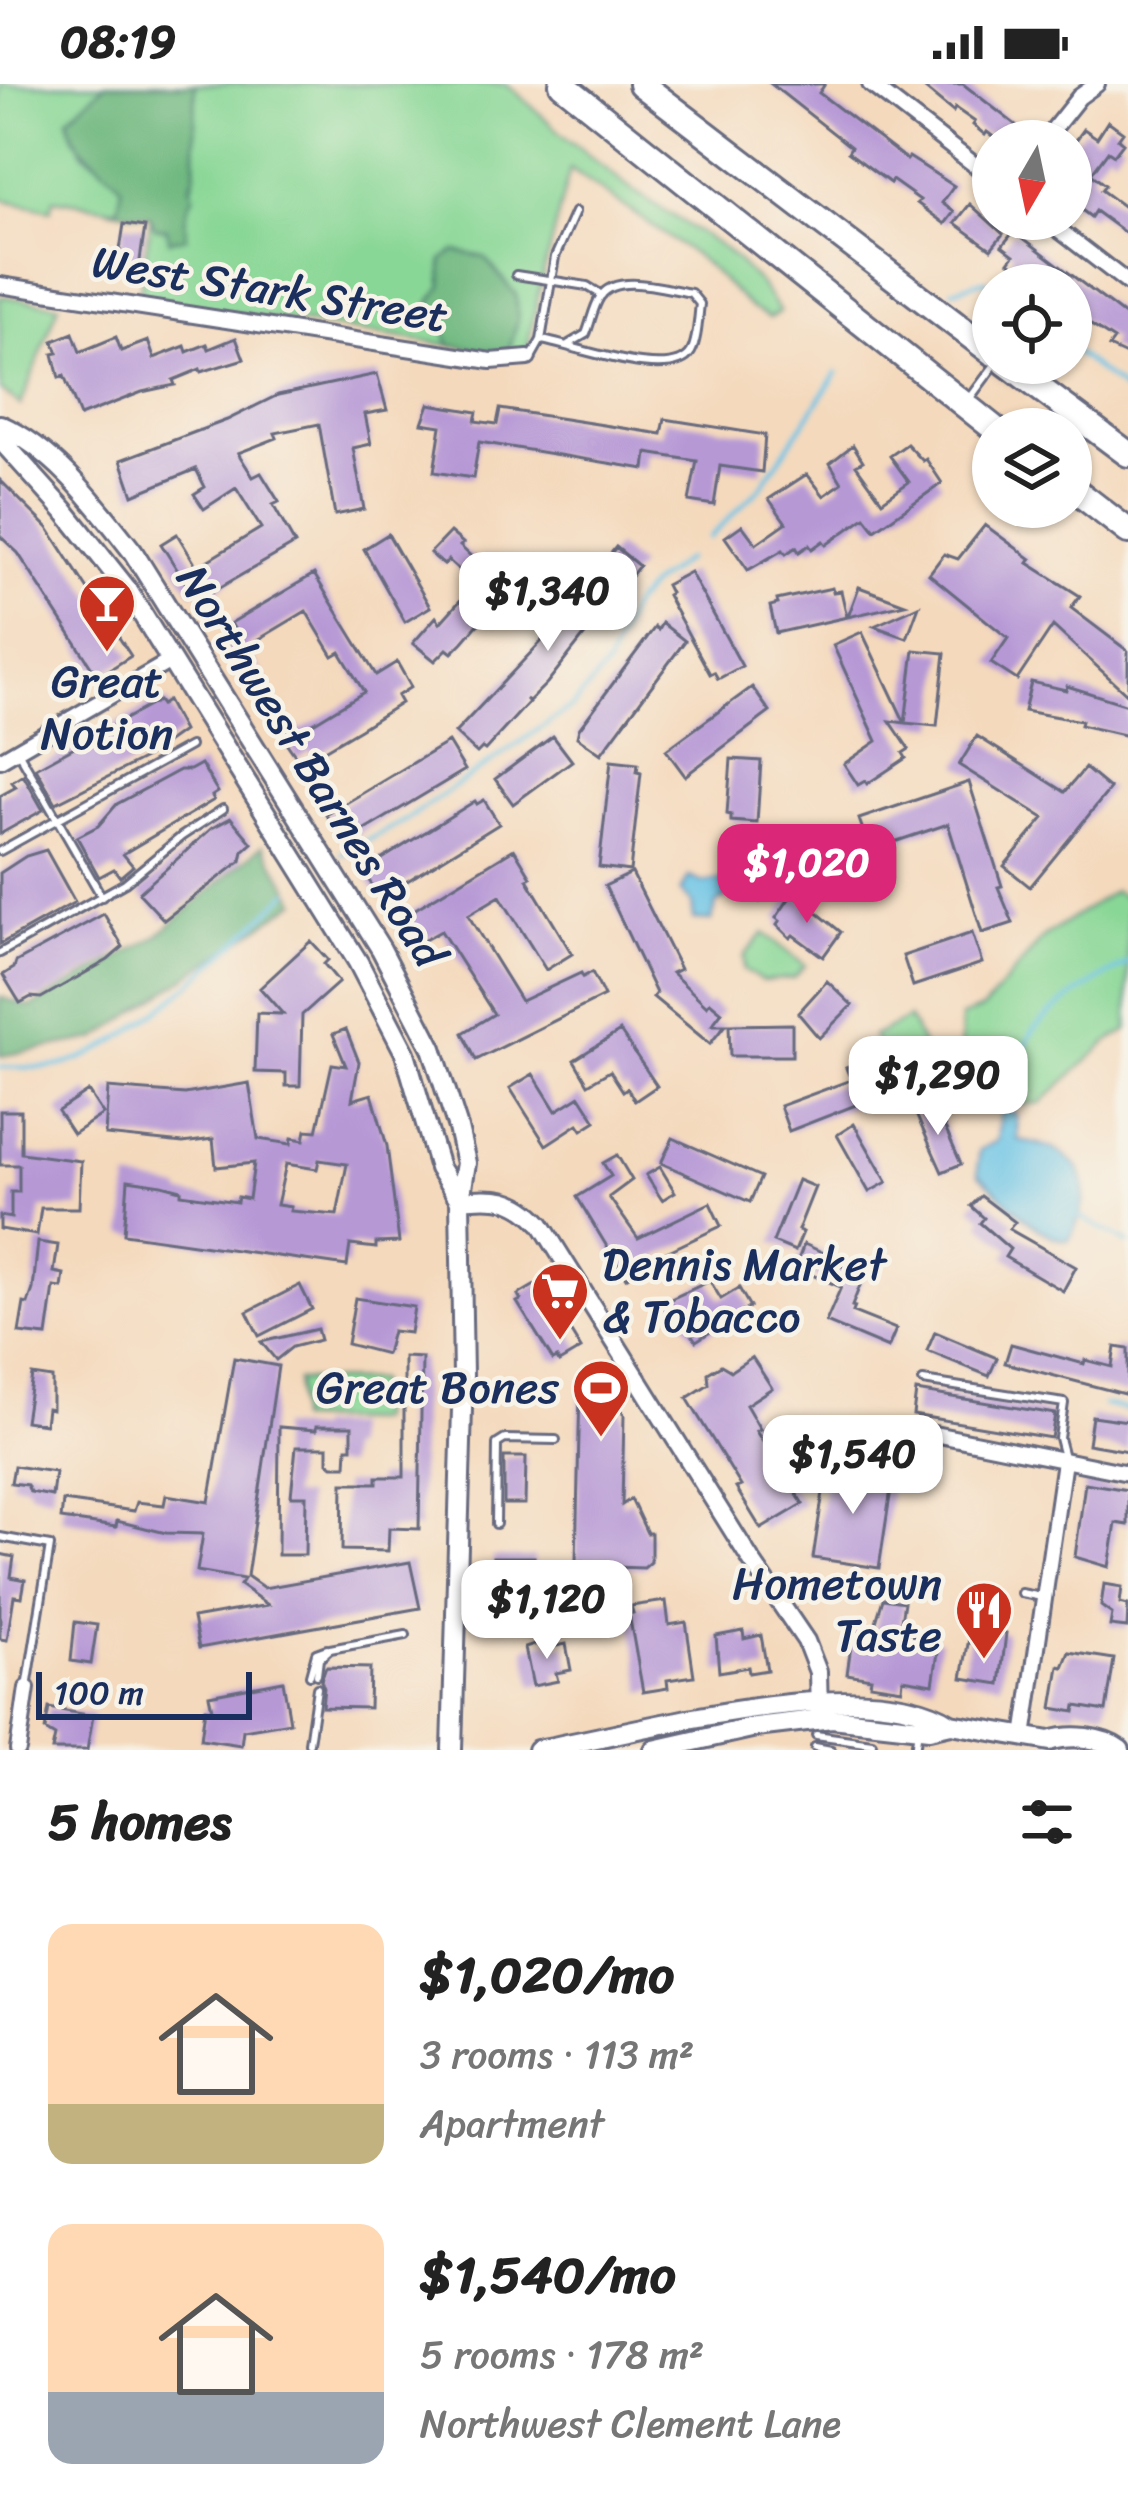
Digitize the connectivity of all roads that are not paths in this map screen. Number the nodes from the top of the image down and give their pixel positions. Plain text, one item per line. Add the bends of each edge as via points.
1 (562, 84) edge
2 (641, 84) edge
3 (870, 84) edge
4 (1096, 84) edge
5 (1061, 120) edge
6 (972, 162) edge
7 (574, 212) dead end
8 (1073, 240) edge
9 (516, 275) dead end
10 (551, 281) junction
11 (1128, 283) edge
12 (0, 285) edge
13 (602, 295) junction
14 (972, 337) edge
15 (542, 340) junction
16 (569, 344) junction
17 (528, 358) joint
18 (980, 384) edge
19 (1034, 384) edge
20 (964, 406) junction
21 (972, 412) edge
22 (0, 424) edge
23 (0, 440) edge
24 (1128, 454) edge
25 (1092, 504) edge
26 (1128, 531) edge
27 (172, 660) junction
28 (190, 746) dead end
29 (17, 750) junction
30 (0, 760) edge
31 (223, 809) dead end
32 (58, 819) junction
33 (0, 851) edge
34 (101, 897) junction
35 (0, 953) edge
36 (460, 1200) junction
37 (923, 1381) dead end
38 (914, 1430) dead end
39 (556, 1440) dead end
40 (1064, 1461) junction
41 (1128, 1473) edge
42 (496, 1524) dead end
43 (0, 1538) edge
44 (1021, 1593) dead end
45 (1046, 1598) junction
46 (406, 1635) dead end
47 (313, 1675) dead end
48 (28, 1688) joint
49 (314, 1688) dead end
50 (818, 1718) junction
51 (951, 1724) junction
52 (919, 1727) junction
53 (310, 1743) dead end
54 (872, 1743) dead end
55 (1023, 1743) edge
56 (647, 1744) edge
57 (1055, 1746) edge
58 (814, 1748) edge
59 (18, 1750) edge
60 (452, 1750) edge
61 (537, 1750) edge
62 (831, 1750) edge
63 (915, 1750) edge
64 (1120, 1750) edge

1 - 20 highway
2 - 14 highway
3 - 6 street
4 - 5 street
7 - 10 lane
8 - 11 street
9 - 10 lane
10 - 13 lane
10 - 15 lane
12 - 17 street, West Stark Street via 491,362
13 - 16 lane via 586,334
13 - 16 lane via 625,284 691,293 700,304 688,357 656,364
15 - 16 lane
15 - 17 lane
18 - 20 lane
19 - 24 highway
20 - 21 highway
22 - 36 main road, Northwest Barnes Road via 44,453 133,552 382,950 448,1096 466,1163
23 - 27 main road, Northwest Barnes Road via 100,553
25 - 26 highway
27 - 29 street
27 - 36 main road, Northwest Barnes Road via 390,1019 439,1168
28 - 32 lane
29 - 30 street
29 - 32 lane
31 - 34 lane
32 - 33 lane
32 - 34 lane
34 - 35 lane
36 - 50 street via 512,1201 541,1224 806,1641 818,1672
36 - 60 main road
37 - 40 lane via 1064,1403
38 - 40 street
39 - 42 lane via 497,1444
40 - 41 street
40 - 45 street
43 - 48 lane via 50,1546
44 - 45 lane
45 - 55 street
46 - 47 lane via 331,1649
48 - 59 street
49 - 53 lane
50 - 51 main road via 904,1707
50 - 52 main road
50 - 54 lane
50 - 56 main road via 757,1709
51 - 52 main road
51 - 55 main road
52 - 63 lane
55 - 57 main road
56 - 61 main road
57 - 64 main road via 1066,1736
58 - 62 lane

